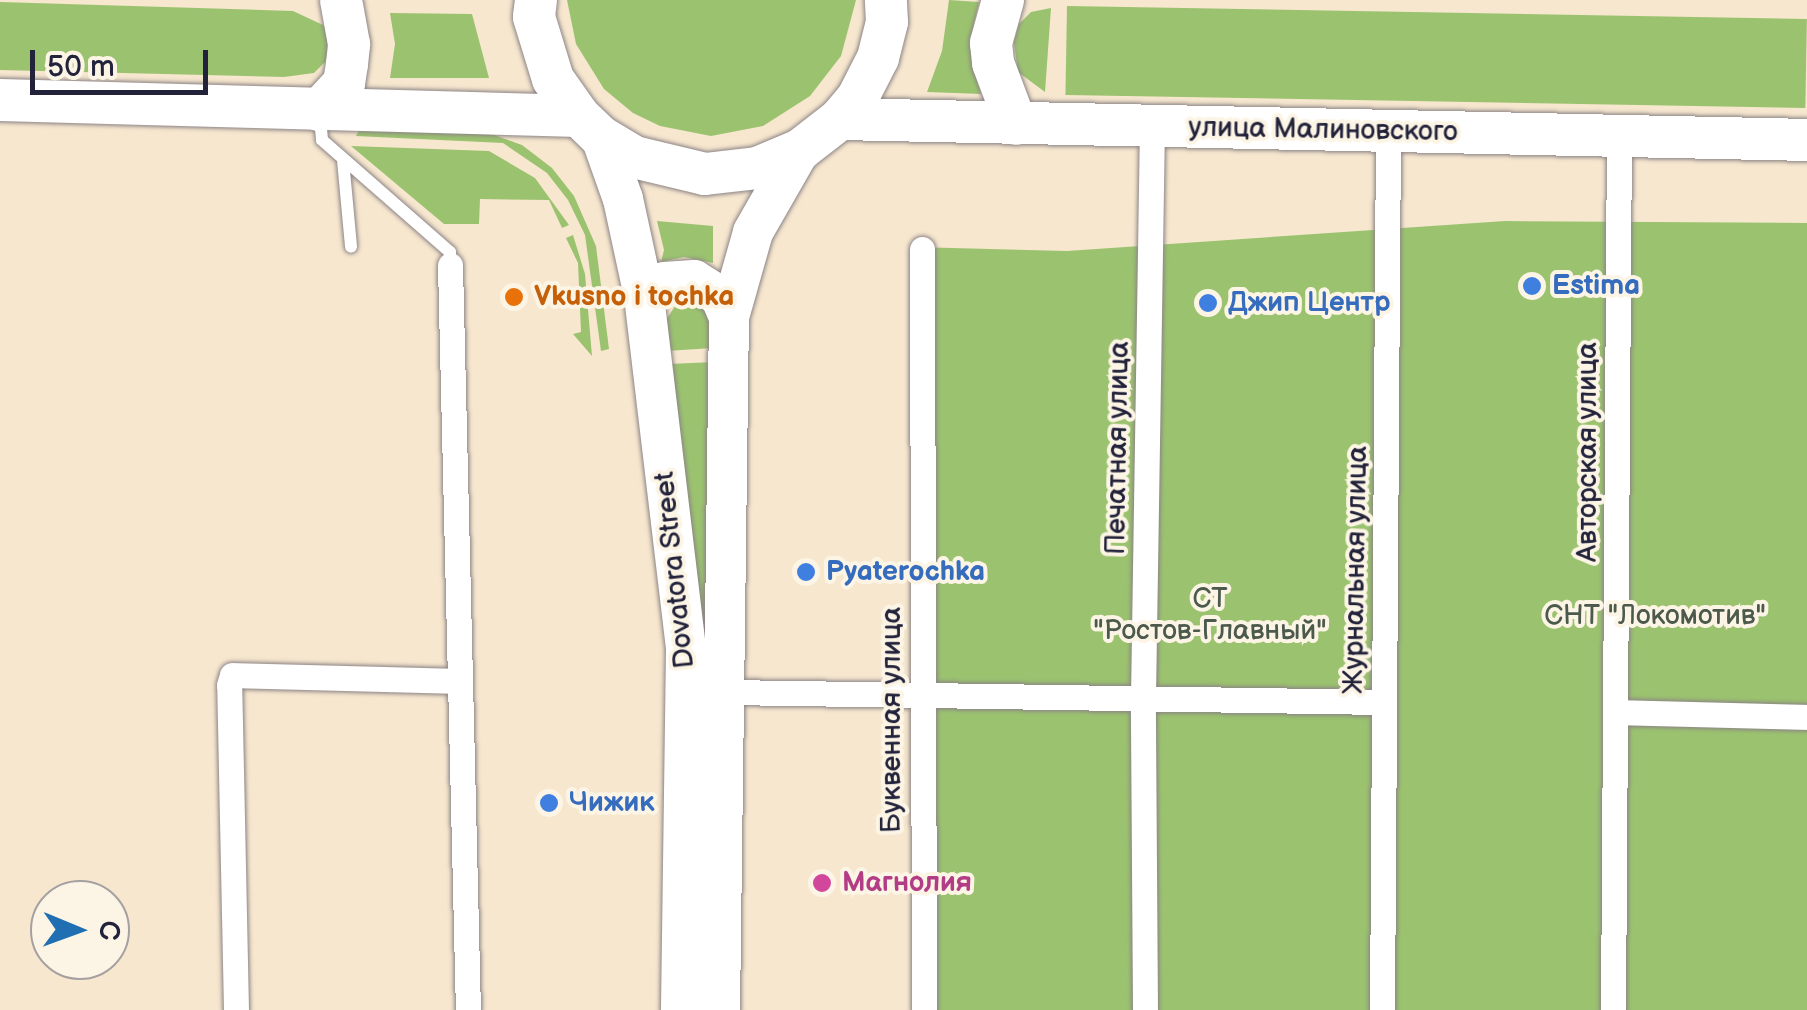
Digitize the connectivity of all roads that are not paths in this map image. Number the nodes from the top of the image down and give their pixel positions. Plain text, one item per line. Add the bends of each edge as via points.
1 (341, 0) edge
2 (536, 0) edge
3 (886, 0) edge
4 (1004, 0) edge
5 (0, 100) edge
6 (319, 110) junction
7 (840, 120) junction
8 (1016, 124) junction
9 (590, 126) junction
10 (1152, 127) junction
11 (1388, 131) junction
12 (1619, 135) junction
13 (1807, 140) edge
14 (800, 150) junction
15 (343, 160) junction
16 (351, 247) dead end
17 (922, 249) dead end
18 (450, 265) joint
19 (644, 296) junction
20 (729, 317) junction
21 (458, 681) junction
22 (726, 692) junction
23 (922, 694) junction
24 (1143, 697) junction
25 (1384, 702) junction
26 (1616, 712) junction
27 (1807, 716) edge
28 (236, 1010) edge
29 (468, 1010) edge
30 (682, 1010) edge
31 (720, 1010) edge
32 (924, 1010) edge
33 (1145, 1010) edge
34 (1382, 1010) edge
35 (1613, 1010) edge

1 - 6 highway via 348,64 344,83
2 - 9 highway via 534,17 554,79
3 - 7 highway via 878,58
4 - 8 highway via 991,43
5 - 6 highway
6 - 9 highway
6 - 15 lane via 322,140
7 - 8 highway, улица Малиновского
7 - 14 highway
8 - 10 highway, улица Малиновского
9 - 14 highway via 634,157 705,174 757,168
9 - 19 main road, Dovatora Street via 623,199
10 - 11 highway, улица Малиновского
10 - 24 street, Печатная улица
11 - 12 highway, улица Малиновского
11 - 25 street, Журнальная улица
12 - 13 highway, улица Малиновского
12 - 26 street, Авторская улица
14 - 20 main road, Dovatora Street via 753,232
15 - 16 lane
15 - 18 lane via 450,252
17 - 23 street, Буквенная улица
18 - 21 street
19 - 20 main road via 664,282 694,280 720,296
19 - 30 main road, Dovatora Street via 686,650
20 - 22 main road, Dovatora Street
21 - 28 street via 232,675
21 - 29 street
22 - 23 street
22 - 31 main road, Dovatora Street
23 - 24 street
23 - 32 street, Буквенная улица
24 - 25 street
24 - 33 street, Печатная улица
25 - 34 street, Журнальная улица
26 - 27 street
26 - 35 street, Авторская улица

